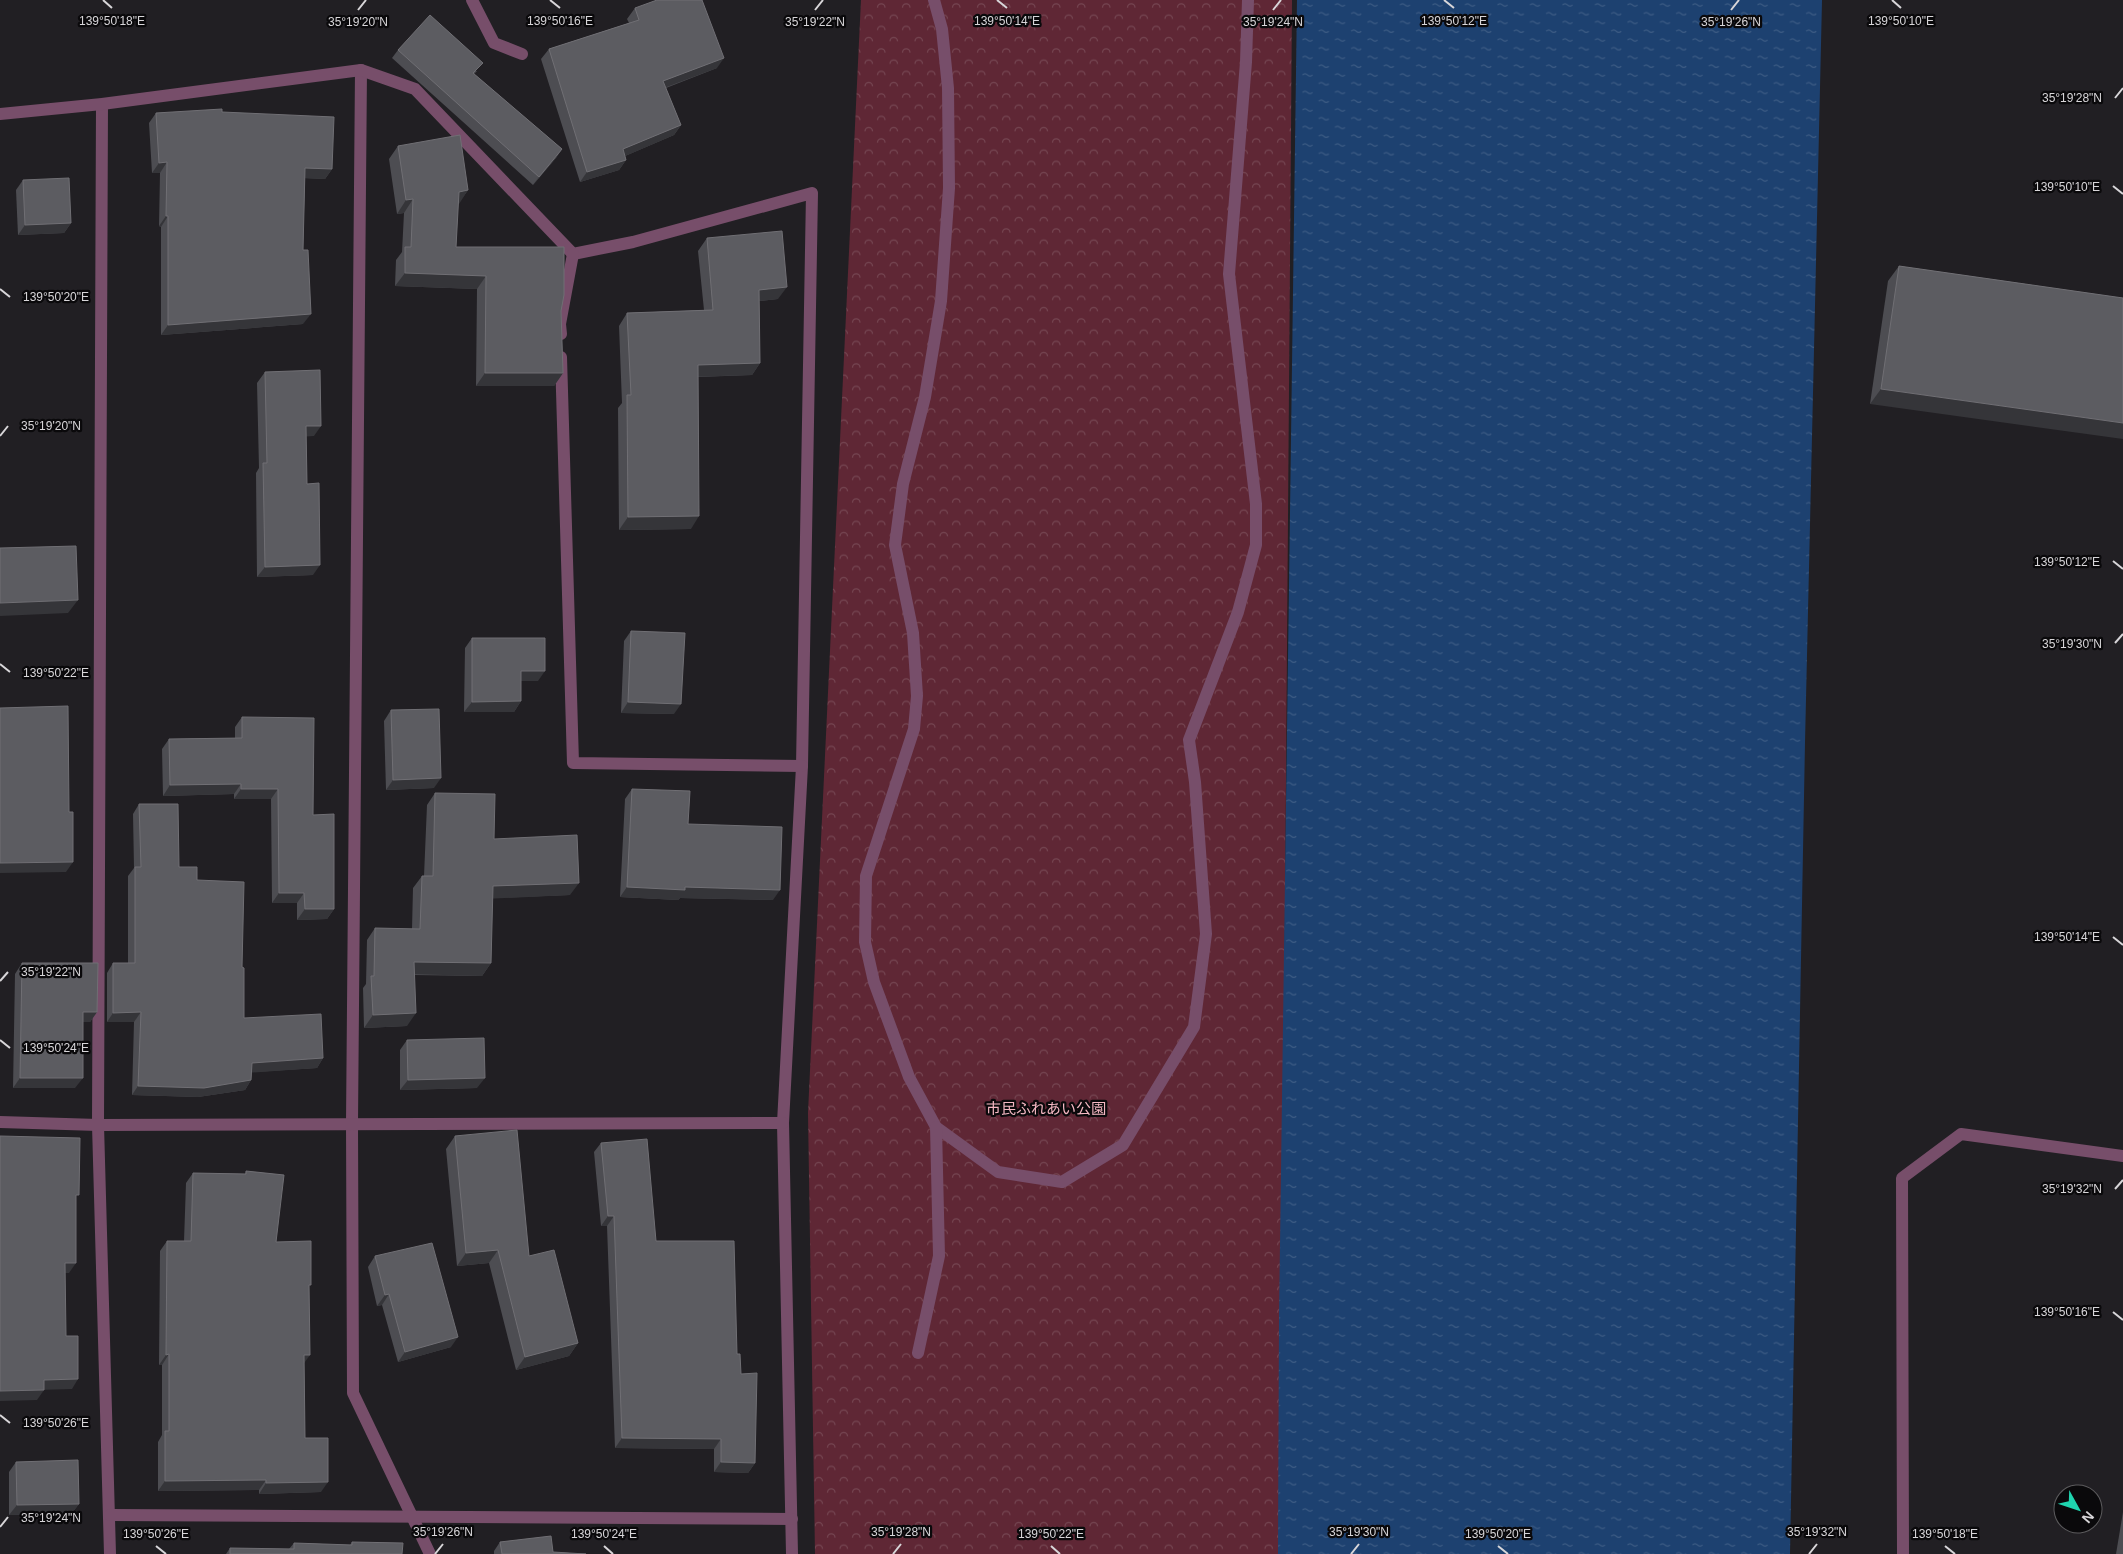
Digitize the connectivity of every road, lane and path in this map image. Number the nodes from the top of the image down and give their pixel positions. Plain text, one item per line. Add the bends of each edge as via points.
1 (472, 0) edge
2 (934, 0) edge
3 (1248, 0) edge
4 (522, 54) dead end
5 (361, 70) junction
6 (102, 104) junction
7 (0, 114) edge
8 (573, 254) junction
9 (802, 766) junction
10 (0, 1122) edge
11 (352, 1123) junction
12 (783, 1123) junction
13 (98, 1125) junction
14 (936, 1127) junction
15 (2123, 1156) edge
16 (918, 1353) dead end
17 (110, 1515) junction
18 (412, 1516) junction
19 (792, 1519) junction
20 (110, 1554) edge
21 (430, 1554) edge
22 (792, 1554) edge
23 (1903, 1554) edge

1 - 4 street via 494,43
2 - 14 street via 942,29 948,88 948,188 941,301 925,397 903,484 895,545 913,634 917,696 914,729 866,876 864,942 874,982 909,1077
3 - 14 street via 1229,274 1256,504 1256,545 1238,612 1189,740 1206,934 1194,1026 1123,1145 1062,1182 998,1172
5 - 6 street
5 - 8 street via 415,89
5 - 11 street
6 - 7 street
6 - 13 street
8 - 9 street via 560,324 572,763
8 - 9 street via 633,242 812,193
9 - 12 street
10 - 13 street
11 - 12 street
11 - 13 street
11 - 18 street via 353,1393
12 - 19 street
13 - 17 street
14 - 16 street via 939,1256
15 - 23 street via 1961,1134 1902,1178
17 - 18 street
17 - 20 street
18 - 19 street
18 - 21 street
19 - 22 street

